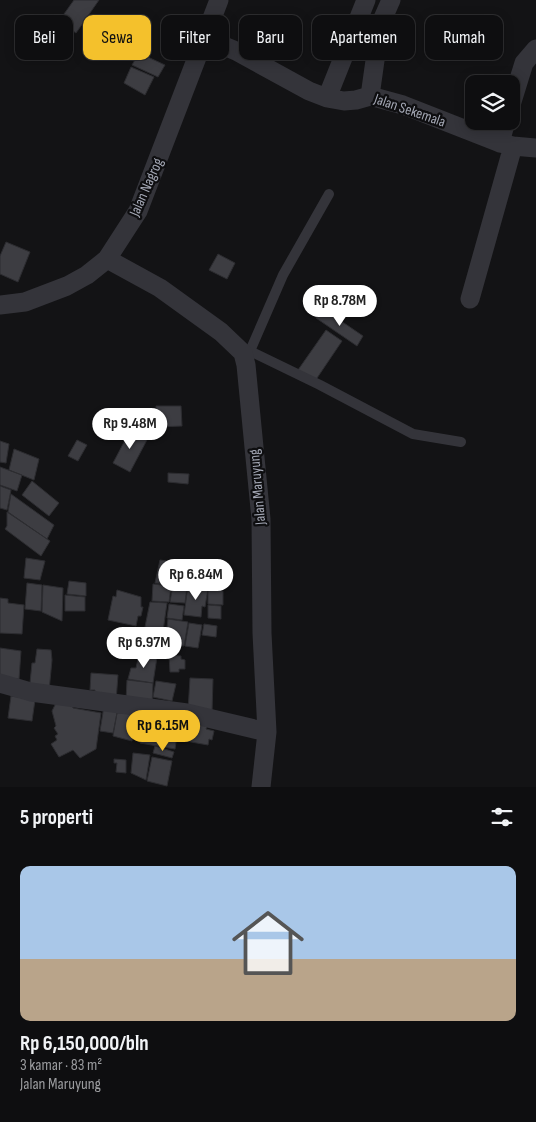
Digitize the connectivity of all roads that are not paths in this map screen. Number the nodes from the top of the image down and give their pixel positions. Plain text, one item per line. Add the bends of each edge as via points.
1 (219, 0) edge
2 (366, 0) edge
3 (391, 0) edge
4 (213, 15) edge
5 (229, 48) edge
6 (536, 49) edge
7 (196, 60) edge
8 (520, 76) edge
9 (370, 96) junction
10 (326, 98) junction
11 (506, 130) edge
12 (506, 145) junction
13 (536, 148) edge
14 (329, 194) dead end
15 (107, 259) junction
16 (470, 299) dead end
17 (0, 305) edge
18 (247, 352) junction
19 (461, 442) dead end
20 (0, 683) edge
21 (267, 732) junction
22 (261, 787) edge

1 - 4 street, Jalan Nagrog
2 - 10 street
3 - 9 street via 380,25
5 - 10 street, Jalan Sekemala
6 - 8 street via 524,63
7 - 15 street, Jalan Nagrog via 138,211
9 - 10 street, Jalan Sekemala via 344,101
9 - 12 street, Jalan Sekemala via 403,105
11 - 12 street
12 - 13 street, Jalan Sekemala
12 - 16 street
14 - 18 lane via 283,275
15 - 17 street, Jalan Nagrog via 67,286 25,302
15 - 18 street via 160,288
18 - 19 lane via 320,385 413,434
18 - 21 street, Jalan Maruyung via 261,519
20 - 21 street via 31,692 187,713
21 - 22 street, Jalan Maruyung

